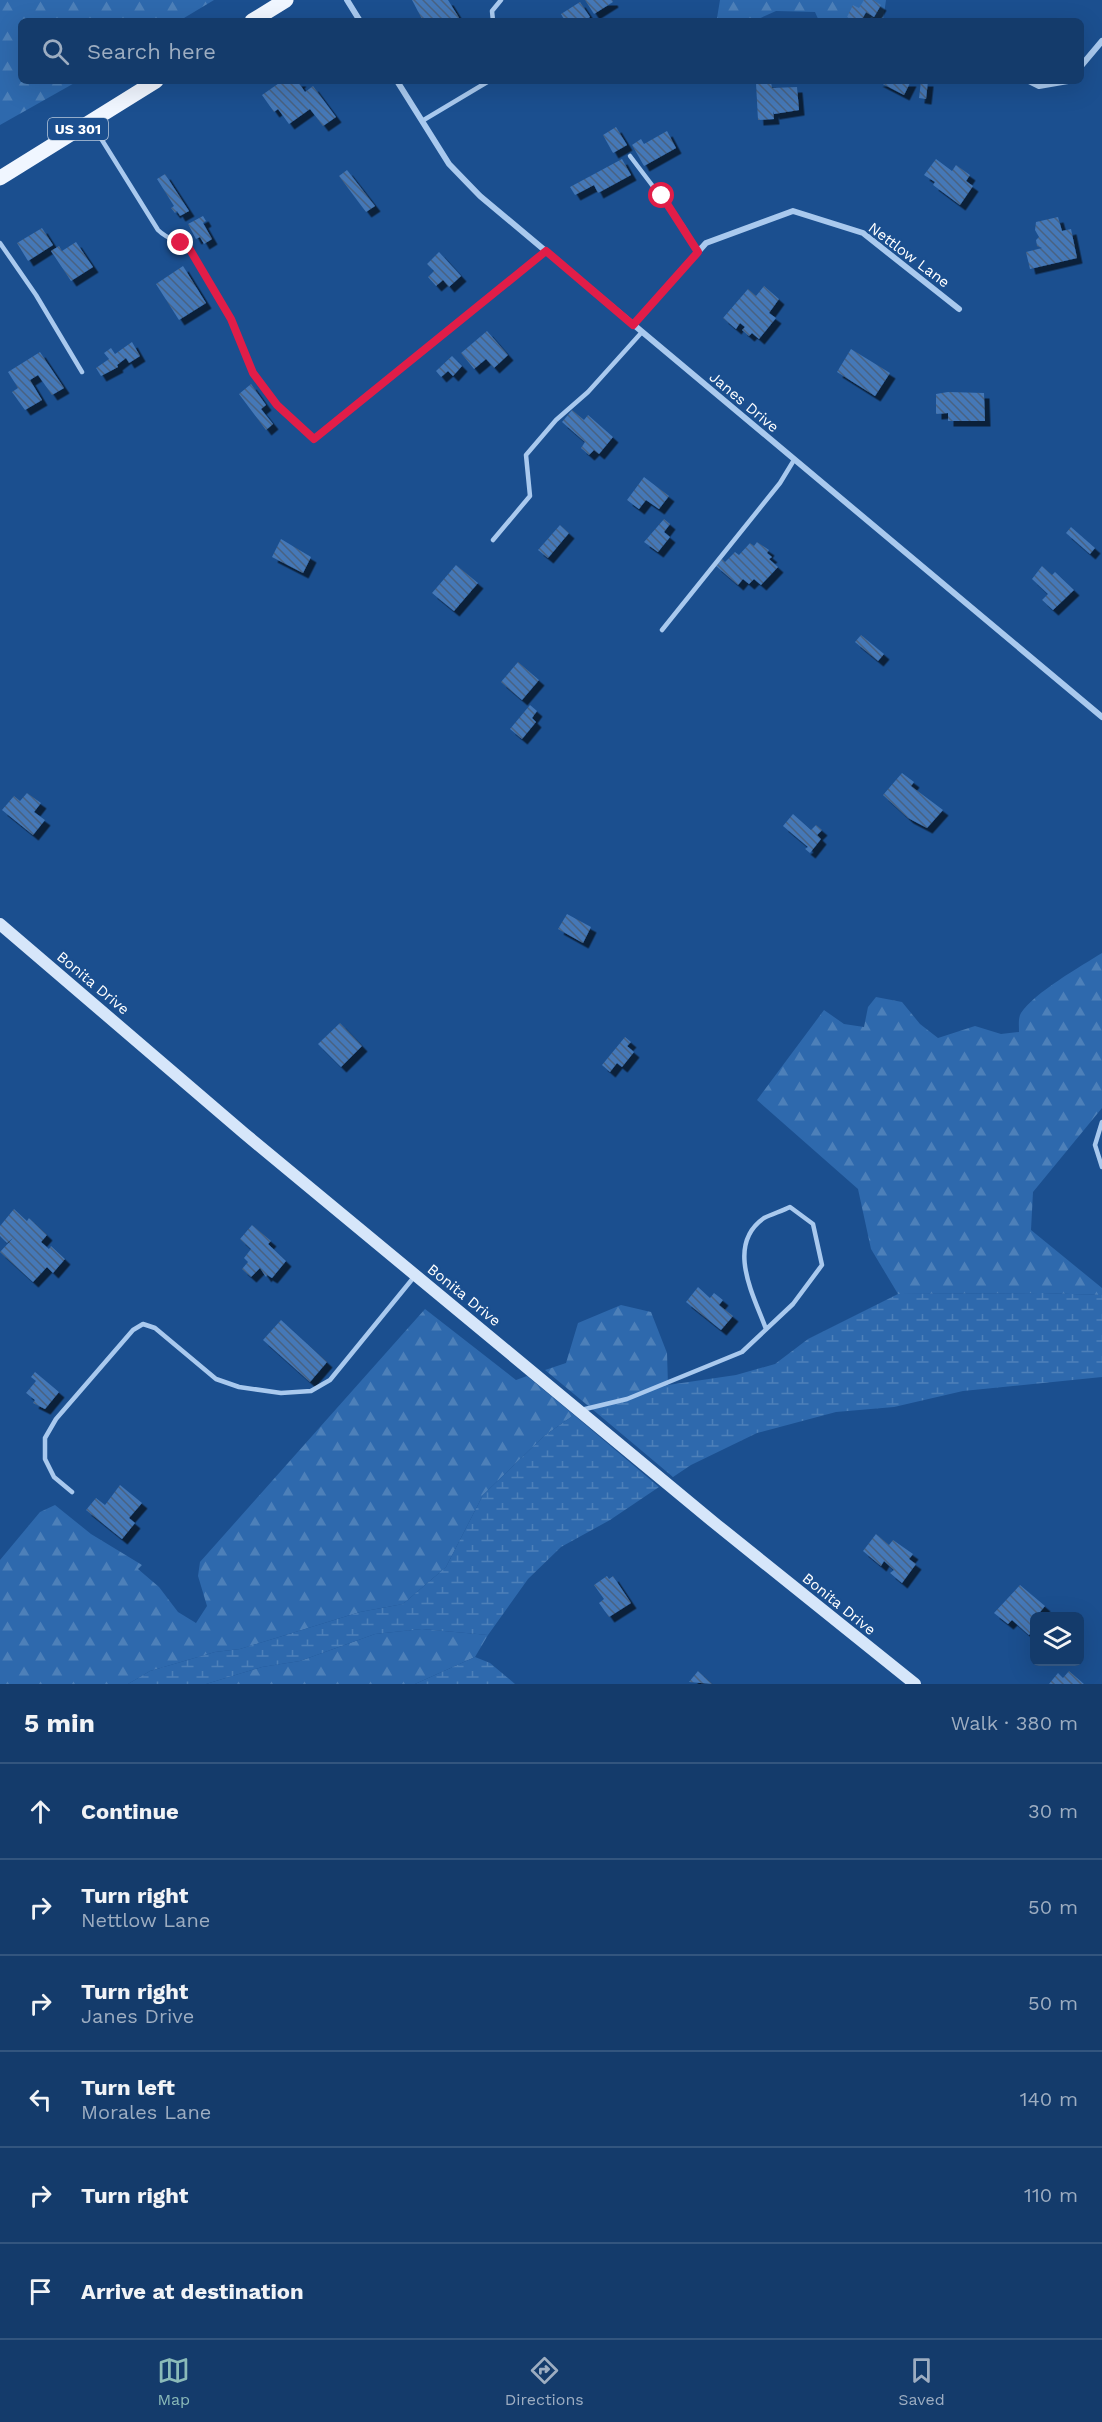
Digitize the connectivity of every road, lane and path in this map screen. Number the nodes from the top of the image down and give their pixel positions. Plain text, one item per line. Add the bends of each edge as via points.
1 (286, 0) edge
2 (347, 0) edge
3 (501, 0) edge
4 (257, 18) edge
5 (358, 18) edge
6 (493, 18) edge
7 (1102, 41) edge
8 (1084, 62) edge
9 (151, 84) edge
10 (399, 84) edge
11 (484, 84) edge
12 (1035, 84) edge
13 (1051, 84) edge
14 (91, 121) junction
15 (422, 121) junction
16 (630, 156) dead end
17 (0, 178) edge
18 (0, 243) edge
19 (546, 251) junction
20 (698, 252) junction
21 (959, 309) dead end
22 (633, 325) junction
23 (642, 332) junction
24 (81, 372) dead end
25 (314, 439) joint
26 (794, 460) junction
27 (493, 540) dead end
28 (662, 630) dead end
29 (1102, 717) edge
30 (0, 924) edge
31 (1102, 1122) edge
32 (1102, 1167) edge
33 (416, 1275) junction
34 (766, 1329) junction
35 (581, 1410) junction
36 (72, 1492) dead end
37 (915, 1684) edge

1 - 4 main road
2 - 5 street
3 - 6 lane via 492,11
7 - 8 street
9 - 14 main road, US 301
10 - 15 street, Janes Drive
11 - 15 lane
12 - 13 street
14 - 17 main road, US 301
14 - 25 lane via 158,230 168,240 189,248 231,319 253,373 266,392
15 - 19 street, Janes Drive via 464,182
16 - 20 lane
18 - 24 lane
19 - 22 street, Janes Drive
19 - 25 street
20 - 21 street, Nettlow Lane via 706,243 793,211 864,233
20 - 22 street, Nettlow Lane
22 - 23 street, Janes Drive
23 - 26 street, Janes Drive
23 - 27 lane via 526,455 530,496
26 - 28 lane via 780,483
26 - 29 street, Janes Drive
30 - 33 street, Bonita Drive
31 - 32 lane via 1095,1145
33 - 35 street, Bonita Drive
33 - 36 lane via 330,1380 311,1391 281,1394 239,1387 216,1379 155,1328 143,1324 133,1330 56,1419 45,1438 45,1459 54,1477
34 - 34 lane via 793,1304 822,1265 813,1224 790,1207 764,1219 746,1240 744,1266
34 - 35 lane via 742,1352 627,1399
35 - 37 street, Bonita Drive

